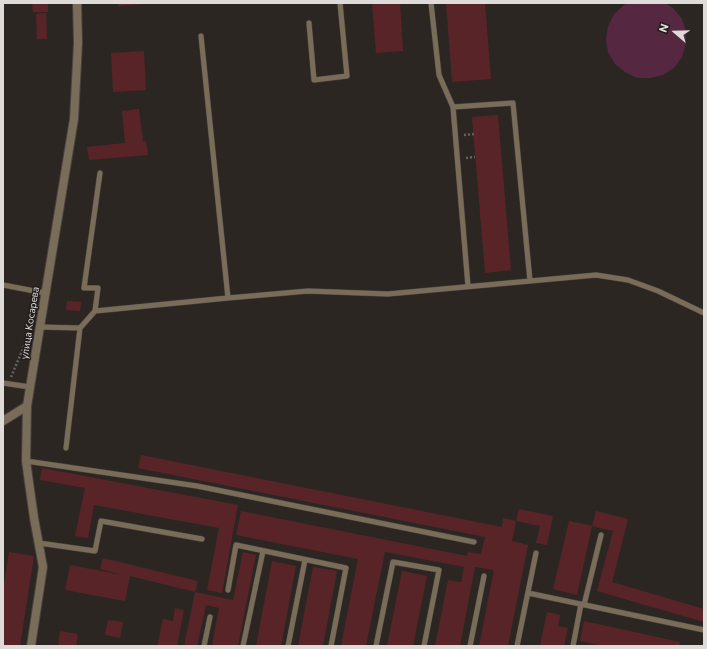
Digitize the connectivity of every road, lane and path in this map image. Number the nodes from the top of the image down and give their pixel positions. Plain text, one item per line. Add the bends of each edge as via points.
1 (78, 3) edge
2 (340, 3) edge
3 (431, 3) edge
4 (309, 23) dead end
5 (201, 36) dead end
6 (453, 107) junction
7 (100, 173) dead end
8 (530, 281) junction
9 (3, 285) edge
10 (468, 286) junction
11 (45, 293) junction
12 (228, 298) junction
13 (95, 311) junction
14 (704, 313) edge
15 (40, 327) junction
16 (80, 328) junction
17 (28, 329) dead end
18 (5, 384) edge
19 (30, 387) junction
20 (27, 406) junction
21 (3, 420) edge
22 (66, 448) dead end
23 (26, 461) junction
24 (602, 535) dead end
25 (202, 539) dead end
26 (474, 542) dead end
27 (39, 543) junction
28 (263, 551) junction
29 (536, 553) dead end
30 (305, 560) junction
31 (484, 576) dead end
32 (228, 590) dead end
33 (528, 593) junction
34 (583, 604) junction
35 (210, 617) dead end
36 (704, 630) edge
37 (30, 646) edge
38 (204, 646) edge
39 (243, 646) edge
40 (288, 646) edge
41 (331, 646) edge
42 (376, 646) edge
43 (424, 646) edge
44 (470, 646) edge
45 (517, 646) edge
46 (573, 646) edge

1 - 11 street, улица Косарева via 74,119
2 - 4 lane via 347,76 314,80
3 - 6 lane via 439,75
5 - 12 lane
6 - 8 lane via 513,103
6 - 10 lane
7 - 13 lane via 84,288 98,288
8 - 10 lane
8 - 14 lane via 596,275 628,280
9 - 11 lane
10 - 12 lane via 388,294 308,291
11 - 15 street, улица Косарева
12 - 13 lane
13 - 16 lane
15 - 16 lane
15 - 19 street, улица Косарева
16 - 22 lane
17 - 18 path via 25,344
18 - 19 lane
19 - 20 street, улица Косарева
20 - 21 street
20 - 23 street, улица Косарева
23 - 26 lane via 197,486
23 - 27 street, улица Косарева
24 - 34 lane
25 - 27 lane via 101,521 95,551
27 - 37 street, улица Косарева via 44,567
28 - 30 lane
28 - 32 lane via 236,545
28 - 39 lane
29 - 33 lane
30 - 40 lane
30 - 41 lane via 346,568
31 - 44 lane
33 - 34 lane
33 - 45 lane
34 - 36 lane
34 - 46 lane
35 - 38 lane
42 - 43 lane via 393,562 439,570

